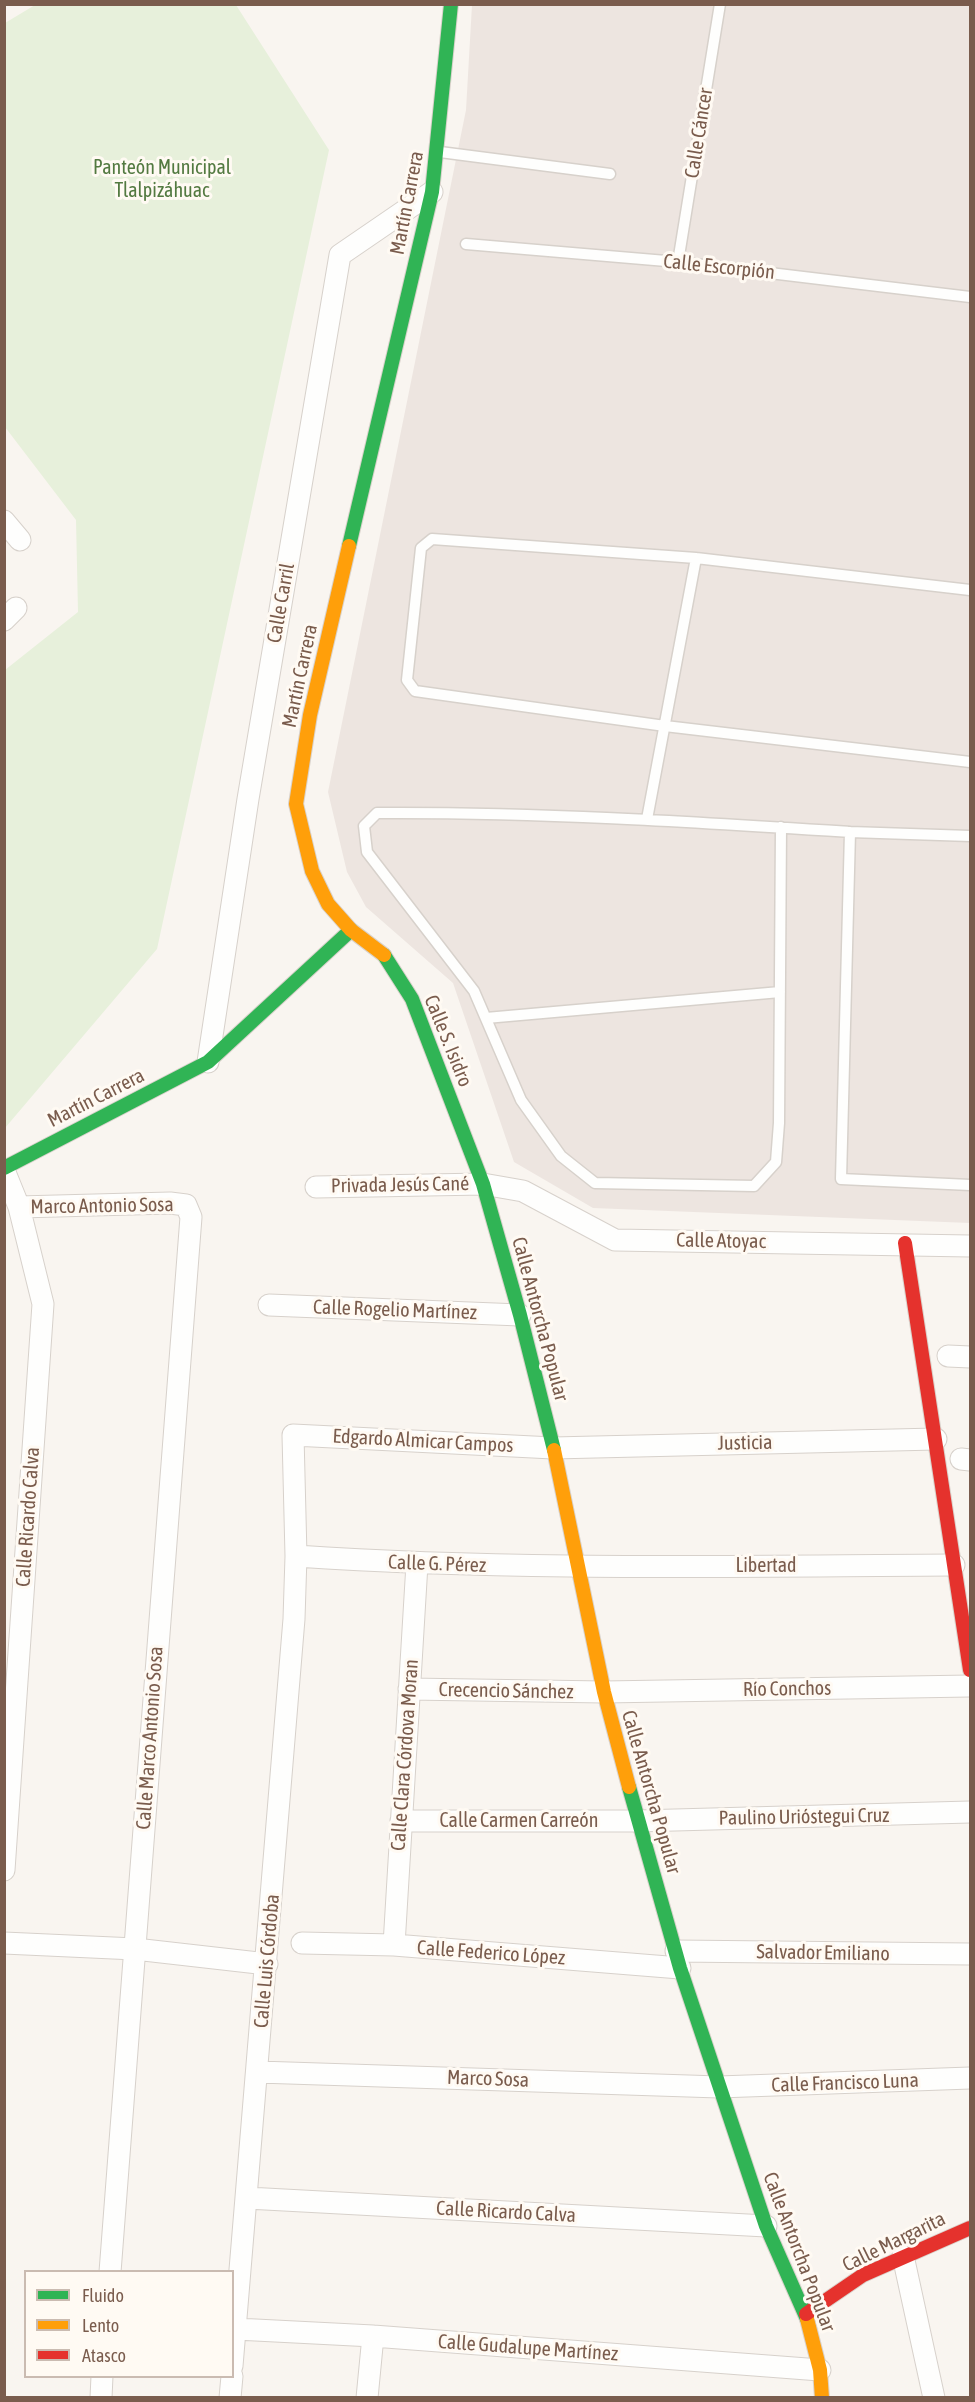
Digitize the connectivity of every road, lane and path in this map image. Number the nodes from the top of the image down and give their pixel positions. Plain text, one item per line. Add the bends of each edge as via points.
1 (451, 4) edge
2 (720, 4) edge
3 (436, 152) junction
4 (610, 174) dead end
5 (432, 192) junction
6 (466, 244) dead end
7 (678, 262) junction
8 (970, 297) edge
9 (4, 521) edge
10 (20, 540) dead end
11 (696, 558) junction
12 (970, 590) edge
13 (665, 726) junction
14 (970, 762) edge
15 (647, 819) junction
16 (781, 827) junction
17 (850, 832) junction
18 (970, 836) edge
19 (351, 930) junction
20 (780, 992) junction
21 (486, 1018) junction
22 (208, 1062) junction
23 (4, 1169) edge
24 (483, 1184) junction
25 (970, 1185) edge
26 (316, 1187) dead end
27 (186, 1205) joint
28 (18, 1207) junction
29 (904, 1243) junction
30 (970, 1246) edge
31 (269, 1305) dead end
32 (520, 1315) junction
33 (948, 1356) dead end
34 (970, 1357) edge
35 (293, 1435) joint
36 (936, 1439) junction
37 (553, 1448) junction
38 (296, 1556) junction
39 (417, 1564) junction
40 (954, 1565) junction
41 (579, 1567) junction
42 (970, 1670) edge
43 (970, 1686) edge
44 (409, 1689) junction
45 (604, 1692) junction
46 (970, 1812) edge
47 (400, 1821) junction
48 (638, 1821) junction
49 (4, 1870) edge
50 (4, 1943) edge
51 (302, 1943) dead end
52 (394, 1945) junction
53 (135, 1949) junction
54 (970, 1954) edge
55 (678, 1959) junction
56 (267, 1964) junction
57 (258, 2072) junction
58 (970, 2079) edge
59 (719, 2087) junction
60 (247, 2198) junction
61 (766, 2226) junction
62 (970, 2228) edge
63 (903, 2256) junction
64 (110, 2270) edge
65 (806, 2314) junction
66 (236, 2329) junction
67 (373, 2336) junction
68 (234, 2348) edge
69 (820, 2370) junction
70 (102, 2378) edge
71 (232, 2378) edge
72 (100, 2397) edge
73 (230, 2397) edge
74 (368, 2397) edge
75 (822, 2397) edge
76 (933, 2397) edge

1 - 3 main road, Martín Carrera
2 - 7 lane, Calle Cáncer
3 - 4 lane
3 - 5 main road, Martín Carrera
5 - 19 main road, Martín Carrera via 309,715 296,804 312,872 328,904
5 - 22 street, Calle Carril via 340,255
6 - 7 lane, Calle Escorpión
7 - 8 lane, Calle Escorpión
9 - 10 street
11 - 12 lane
11 - 13 lane
11 - 13 lane via 432,539 421,548 406,680 415,691
13 - 14 lane
13 - 15 lane
15 - 16 lane
15 - 21 lane via 478,812 377,813 364,826 368,852 474,991
16 - 17 lane
16 - 20 lane
17 - 18 lane
17 - 25 lane via 842,1179
19 - 22 main road, Martín Carrera
19 - 24 main road, Calle S. Isidro via 383,954 412,999
20 - 21 lane
20 - 21 lane via 776,1162 754,1186 595,1183 561,1156 521,1100
22 - 23 main road, Martín Carrera
23 - 28 street, Calle Ricardo Calva
24 - 26 street, Privada Jesús Cané
24 - 29 street, Calle Atoyac via 523,1191 615,1240
24 - 32 main road, Calle Antorcha Popular
27 - 28 street, Marco Antonio Sosa
27 - 53 street, Calle Marco Antonio Sosa via 191,1218
28 - 49 street, Calle Ricardo Calva via 43,1304
29 - 30 street, Calle Atoyac
29 - 36 main road
31 - 32 street, Calle Rogelio Martínez
32 - 37 main road, Calle Antorcha Popular
33 - 34 street
35 - 37 street, Edgardo Almicar Campos
35 - 38 street, Calle Luis Córdoba
36 - 37 street, Justicia
36 - 40 main road
37 - 41 main road, Calle Antorcha Popular
38 - 39 street, Calle G. Pérez
38 - 56 street, Calle Luis Córdoba
39 - 41 street, Calle G. Pérez
39 - 44 street, Calle Clara Córdova Moran
40 - 41 street, Libertad
40 - 42 main road
41 - 45 main road, Calle Antorcha Popular
43 - 45 street, Río Conchos
44 - 45 street, Crecencio Sánchez
44 - 47 street, Calle Clara Córdova Moran
45 - 48 main road, Calle Antorcha Popular
46 - 48 street, Paulino Urióstegui Cruz
47 - 48 street, Calle Carmen Carreón
47 - 52 street, Calle Clara Córdova Moran
48 - 55 main road, Calle Antorcha Popular
50 - 53 street
51 - 52 street, Calle Federico López
52 - 55 street, Calle Federico López
53 - 56 street
53 - 64 street, Calle Marco Antonio Sosa
54 - 55 street, Salvador Emiliano
55 - 59 main road, Calle Antorcha Popular
56 - 57 street, Calle Luis Córdoba
57 - 59 street, Marco Sosa
57 - 60 street, Calle Luis Córdoba
58 - 59 street, Calle Francisco Luna
59 - 61 main road, Calle Antorcha Popular
60 - 61 street, Calle Ricardo Calva
60 - 66 street, Calle Luis Córdoba
61 - 65 main road, Calle Antorcha Popular
62 - 63 main road, Calle Margarita
63 - 65 main road, Calle Margarita via 863,2275
63 - 76 street
65 - 69 main road, Calle Antorcha Popular
66 - 67 street, Calle Gudalupe Martínez
66 - 68 street, Calle Luis Córdoba
67 - 69 street, Calle Gudalupe Martínez
67 - 74 street
69 - 75 main road, Calle Antorcha Popular
70 - 72 street
71 - 73 street

